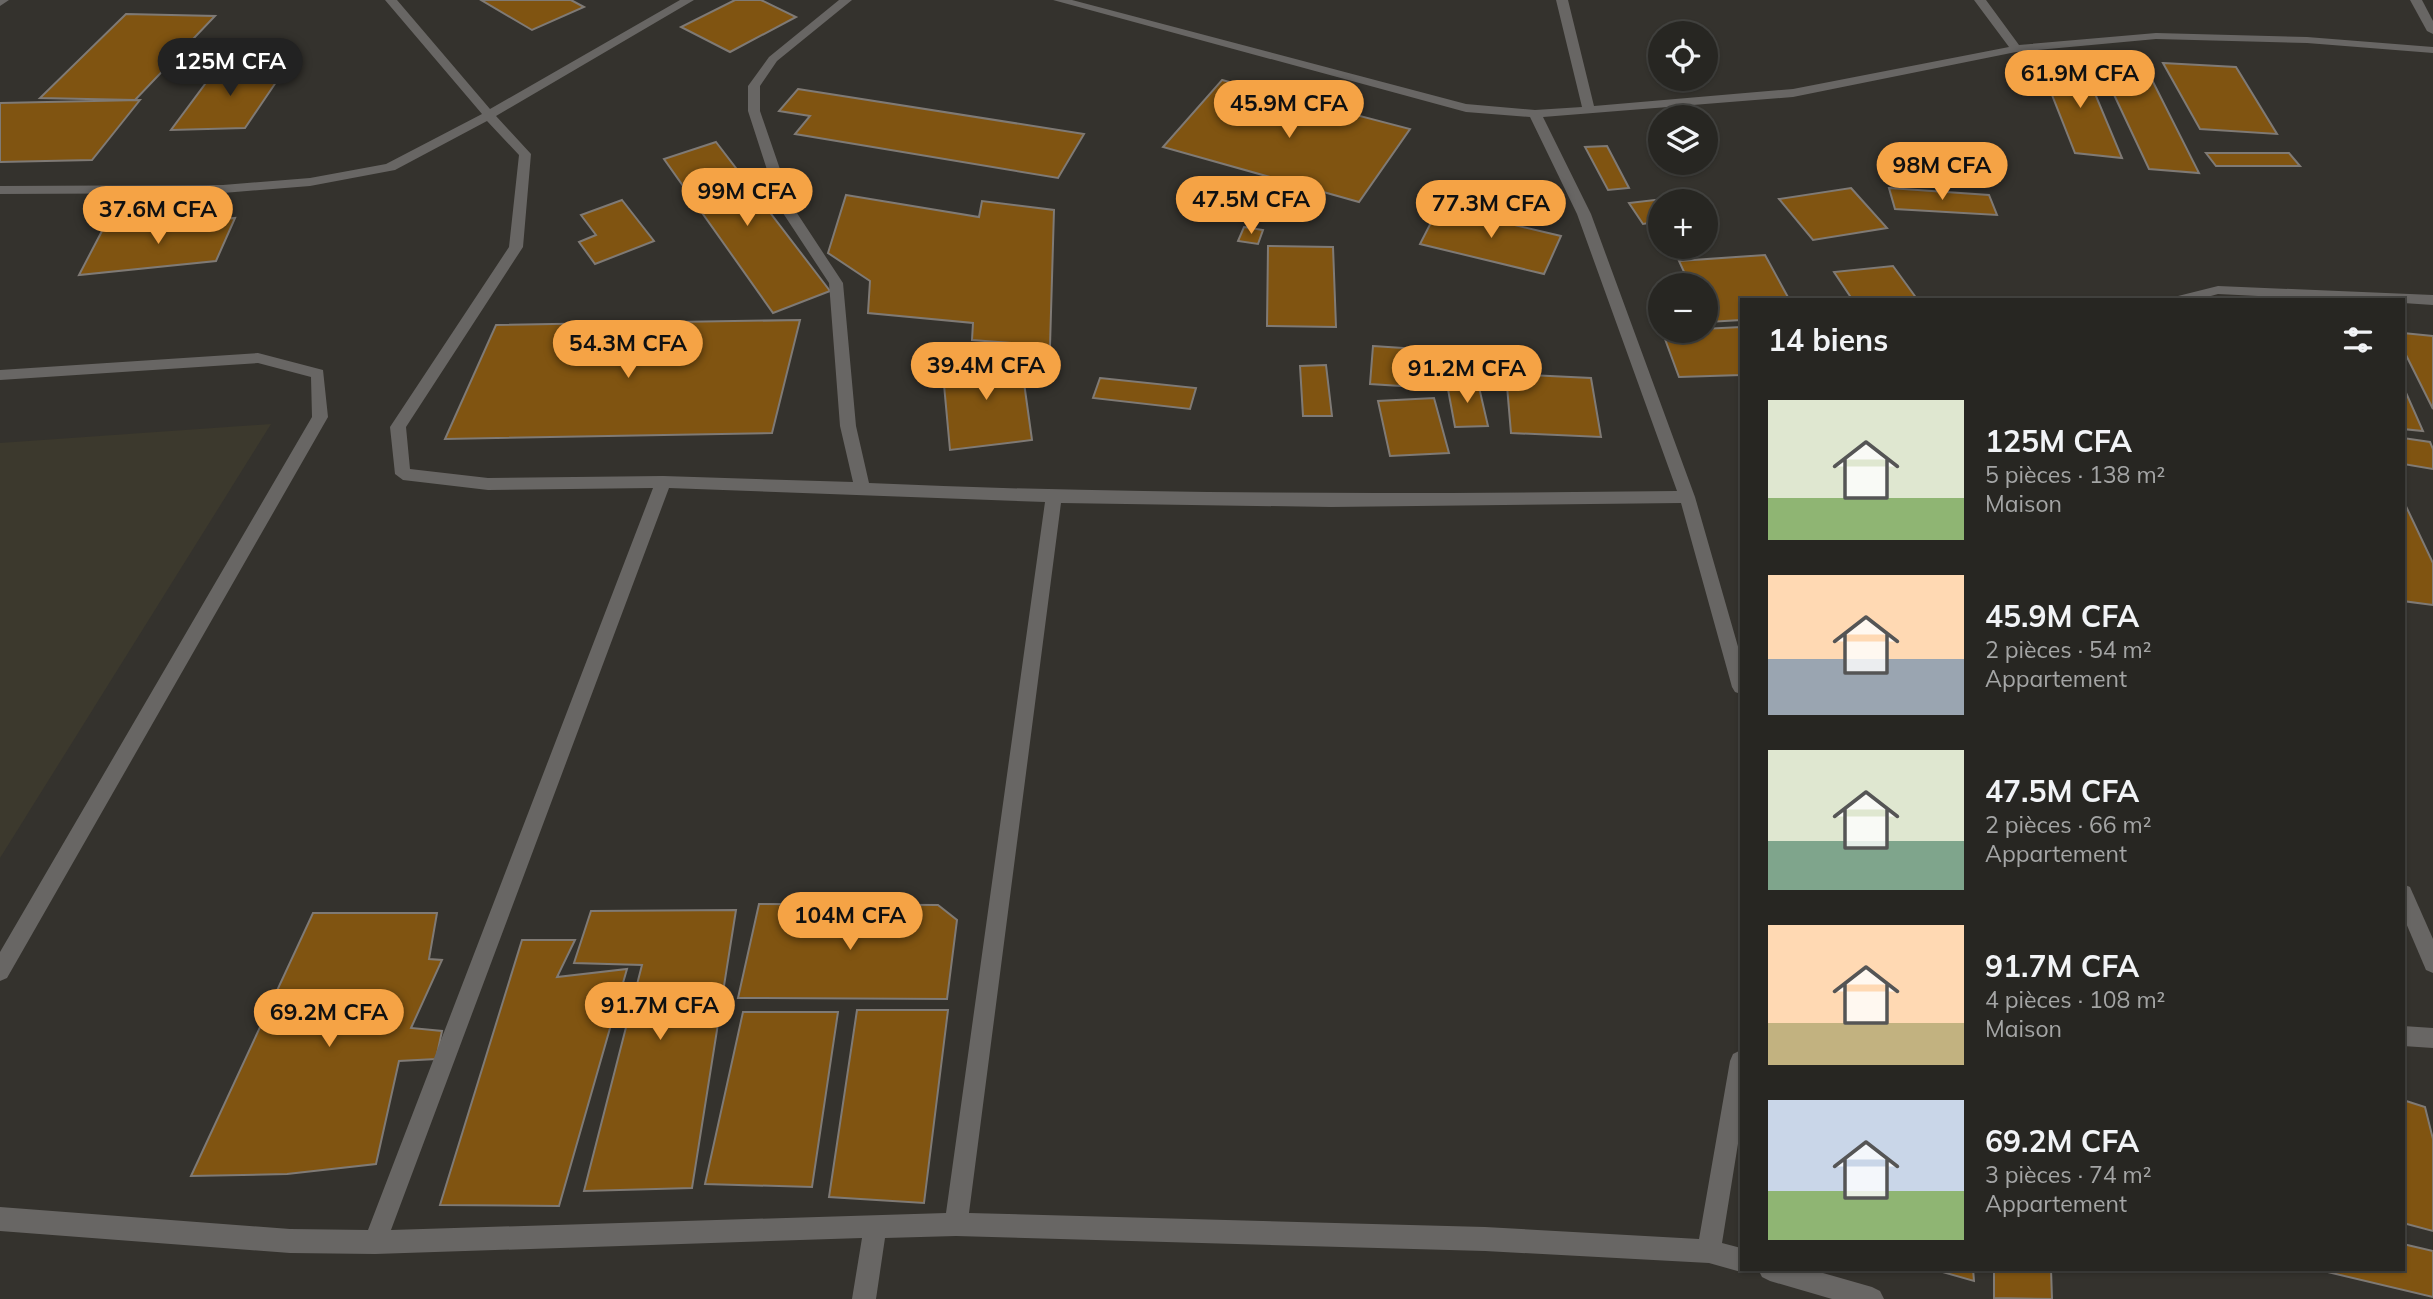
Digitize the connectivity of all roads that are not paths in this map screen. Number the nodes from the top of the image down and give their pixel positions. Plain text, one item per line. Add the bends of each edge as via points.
1 (391, 0) edge
2 (688, 0) edge
3 (846, 0) edge
4 (1059, 0) edge
5 (1562, 0) edge
6 (1980, 0) edge
7 (2416, 0) edge
8 (2433, 31) edge
9 (2016, 49) junction
10 (2433, 50) edge
11 (1589, 110) junction
12 (1535, 114) junction
13 (489, 115) junction
14 (0, 190) edge
15 (2187, 298) edge
16 (2390, 298) edge
17 (2405, 299) edge
18 (2433, 300) edge
19 (0, 375) edge
20 (663, 482) junction
21 (862, 487) junction
22 (1054, 497) junction
23 (1687, 497) junction
24 (1740, 683) edge
25 (2405, 898) edge
26 (2433, 963) edge
27 (0, 971) edge
28 (2405, 1036) edge
29 (2433, 1038) edge
30 (1740, 1067) edge
31 (0, 1219) edge
32 (956, 1224) junction
33 (874, 1228) junction
34 (374, 1242) junction
35 (1709, 1251) junction
36 (1740, 1260) edge
37 (1777, 1271) edge
38 (864, 1299) edge
39 (1872, 1299) edge

1 - 13 street
2 - 13 street
3 - 21 street via 773,59 754,86 754,111 786,207 836,284 848,426
4 - 12 street via 1466,108
5 - 11 street
6 - 9 street
7 - 8 street
9 - 10 street via 2156,36 2307,40
9 - 11 street via 1793,93
11 - 12 street
12 - 23 street via 1584,214
13 - 14 street via 390,167 310,182 223,189
13 - 20 street via 525,154 516,247 398,427 403,474 488,484
15 - 16 street via 2218,290
17 - 18 street
19 - 27 street via 258,358 318,373 320,417
20 - 21 street
20 - 34 street
21 - 22 street
22 - 23 street via 1345,501
22 - 32 street
23 - 24 street
25 - 26 street
28 - 29 street
30 - 35 street
31 - 34 street via 290,1241
32 - 33 street
32 - 35 street via 1485,1239
33 - 34 street
33 - 38 street
35 - 36 street
37 - 39 street

